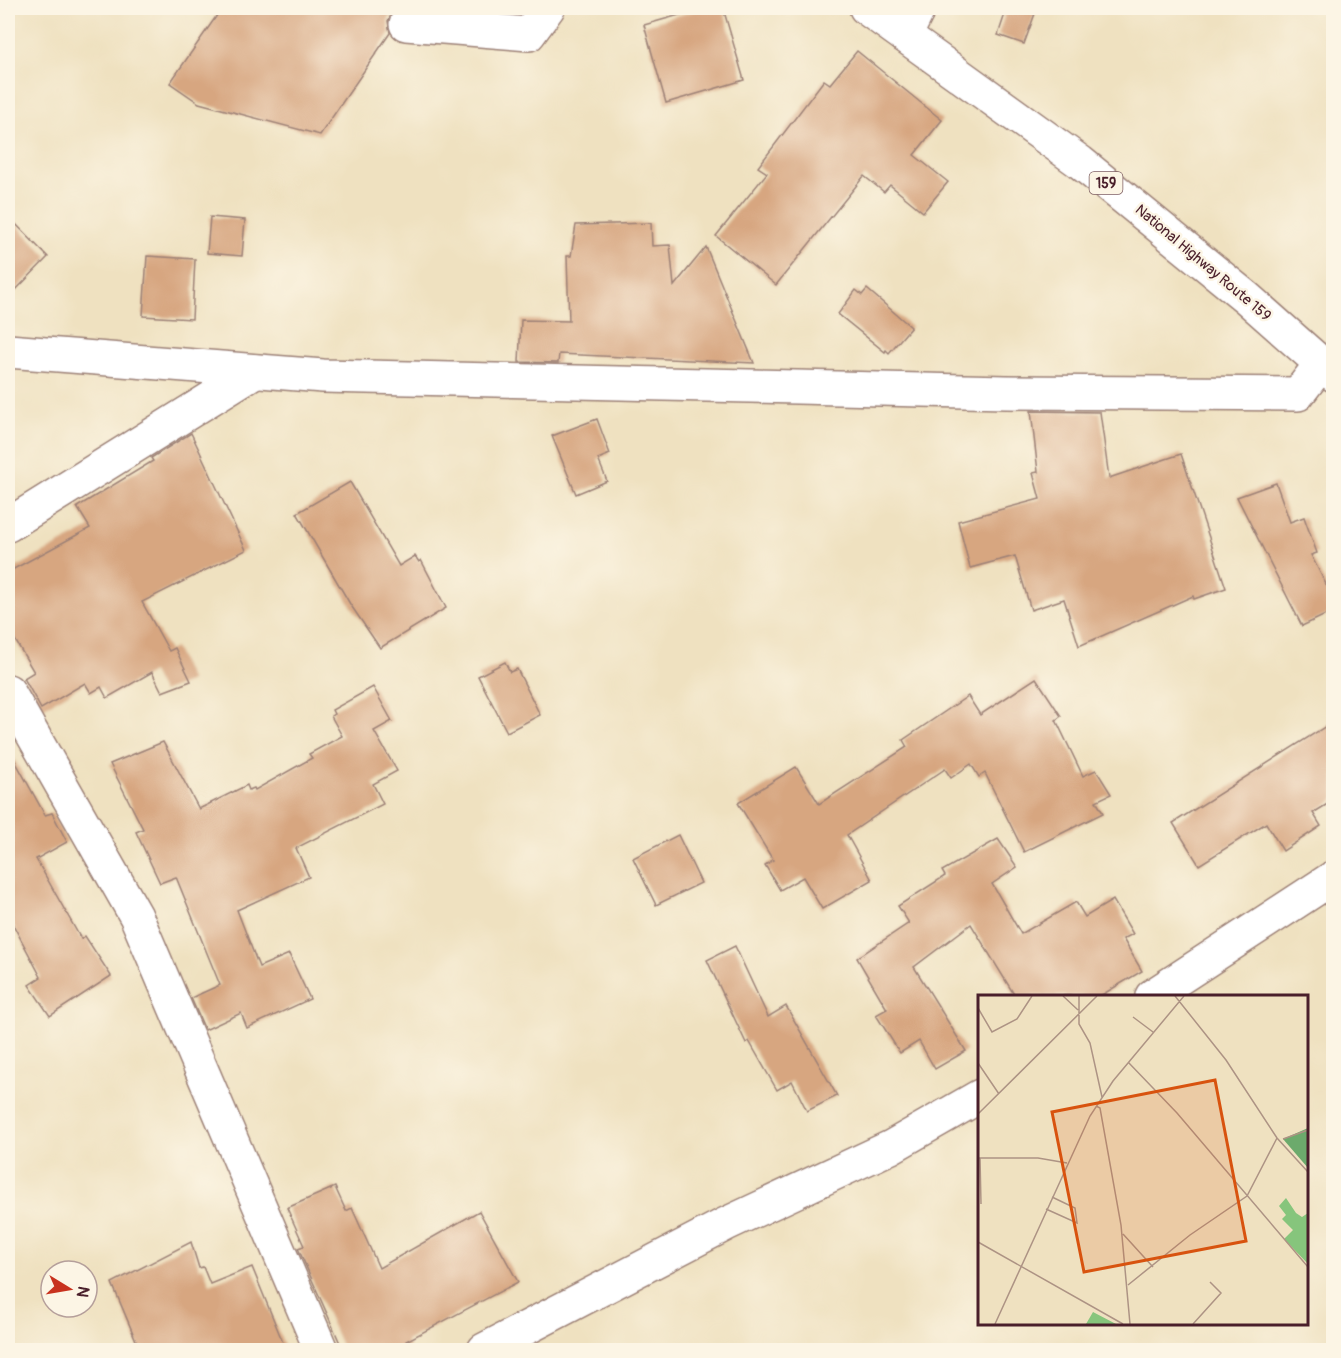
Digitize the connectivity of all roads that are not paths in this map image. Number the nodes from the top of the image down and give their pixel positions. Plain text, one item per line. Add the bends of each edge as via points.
1 (418, 8) edge
2 (548, 8) edge
3 (866, 8) edge
4 (912, 22) edge
5 (8, 351) edge
6 (1327, 369) edge
7 (255, 371) junction
8 (8, 525) edge
9 (8, 691) edge
10 (1334, 877) edge
11 (1154, 995) edge
12 (978, 1097) edge
13 (321, 1350) edge
14 (484, 1350) edge

1 - 2 main road via 406,24 529,34
3 - 4 main road, National Highway Route 159 / 159
4 - 6 main road, National Highway Route 159 / 159 via 1247,298
5 - 7 main road
6 - 7 main road via 1298,394 1006,392 323,376
7 - 8 main road
9 - 13 main road via 136,916
10 - 11 main road
12 - 14 main road via 891,1147 726,1224

